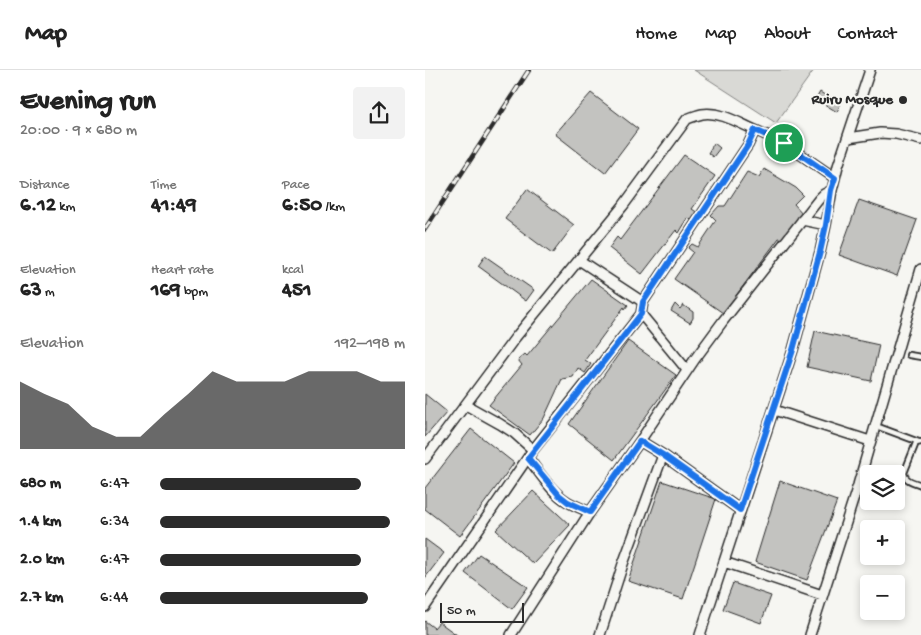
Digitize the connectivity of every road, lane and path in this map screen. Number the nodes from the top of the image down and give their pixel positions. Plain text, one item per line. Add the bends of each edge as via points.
1 (870, 70) edge
2 (755, 130) junction
3 (848, 138) junction
4 (921, 140) edge
5 (835, 178) junction
6 (831, 190) junction
7 (802, 220) junction
8 (826, 225) junction
9 (579, 260) junction
10 (921, 270) edge
11 (643, 302) junction
12 (641, 314) junction
13 (909, 355) dead end
14 (921, 357) edge
15 (687, 370) junction
16 (466, 405) junction
17 (773, 410) junction
18 (875, 426) junction
19 (640, 441) junction
20 (871, 442) junction
21 (920, 442) edge
22 (530, 454) junction
23 (663, 455) junction
24 (425, 459) edge
25 (921, 485) edge
26 (740, 510) junction
27 (590, 512) junction
28 (724, 562) junction
29 (823, 595) junction
30 (425, 607) edge
31 (511, 635) edge
32 (600, 635) edge
33 (701, 635) edge
34 (810, 635) edge

1 - 3 street
2 - 5 street via 784,143
2 - 9 street via 713,114 687,119
2 - 11 street
3 - 4 street via 880,133
3 - 5 street
5 - 6 street
6 - 7 street
6 - 8 street
7 - 8 street
7 - 15 street
8 - 17 street via 793,350
9 - 11 street
9 - 16 street via 515,338
10 - 18 street
11 - 12 street
12 - 15 street
12 - 22 street
13 - 14 lane
15 - 19 street
16 - 22 street via 514,433
16 - 24 street
17 - 20 street
17 - 26 street
18 - 20 street
18 - 21 lane
19 - 23 street
19 - 27 street
20 - 29 street
21 - 25 lane via 904,476
22 - 27 street via 559,495
22 - 30 street
23 - 26 street
23 - 32 street
26 - 28 street
27 - 31 street
28 - 29 street
28 - 33 street
29 - 34 street

